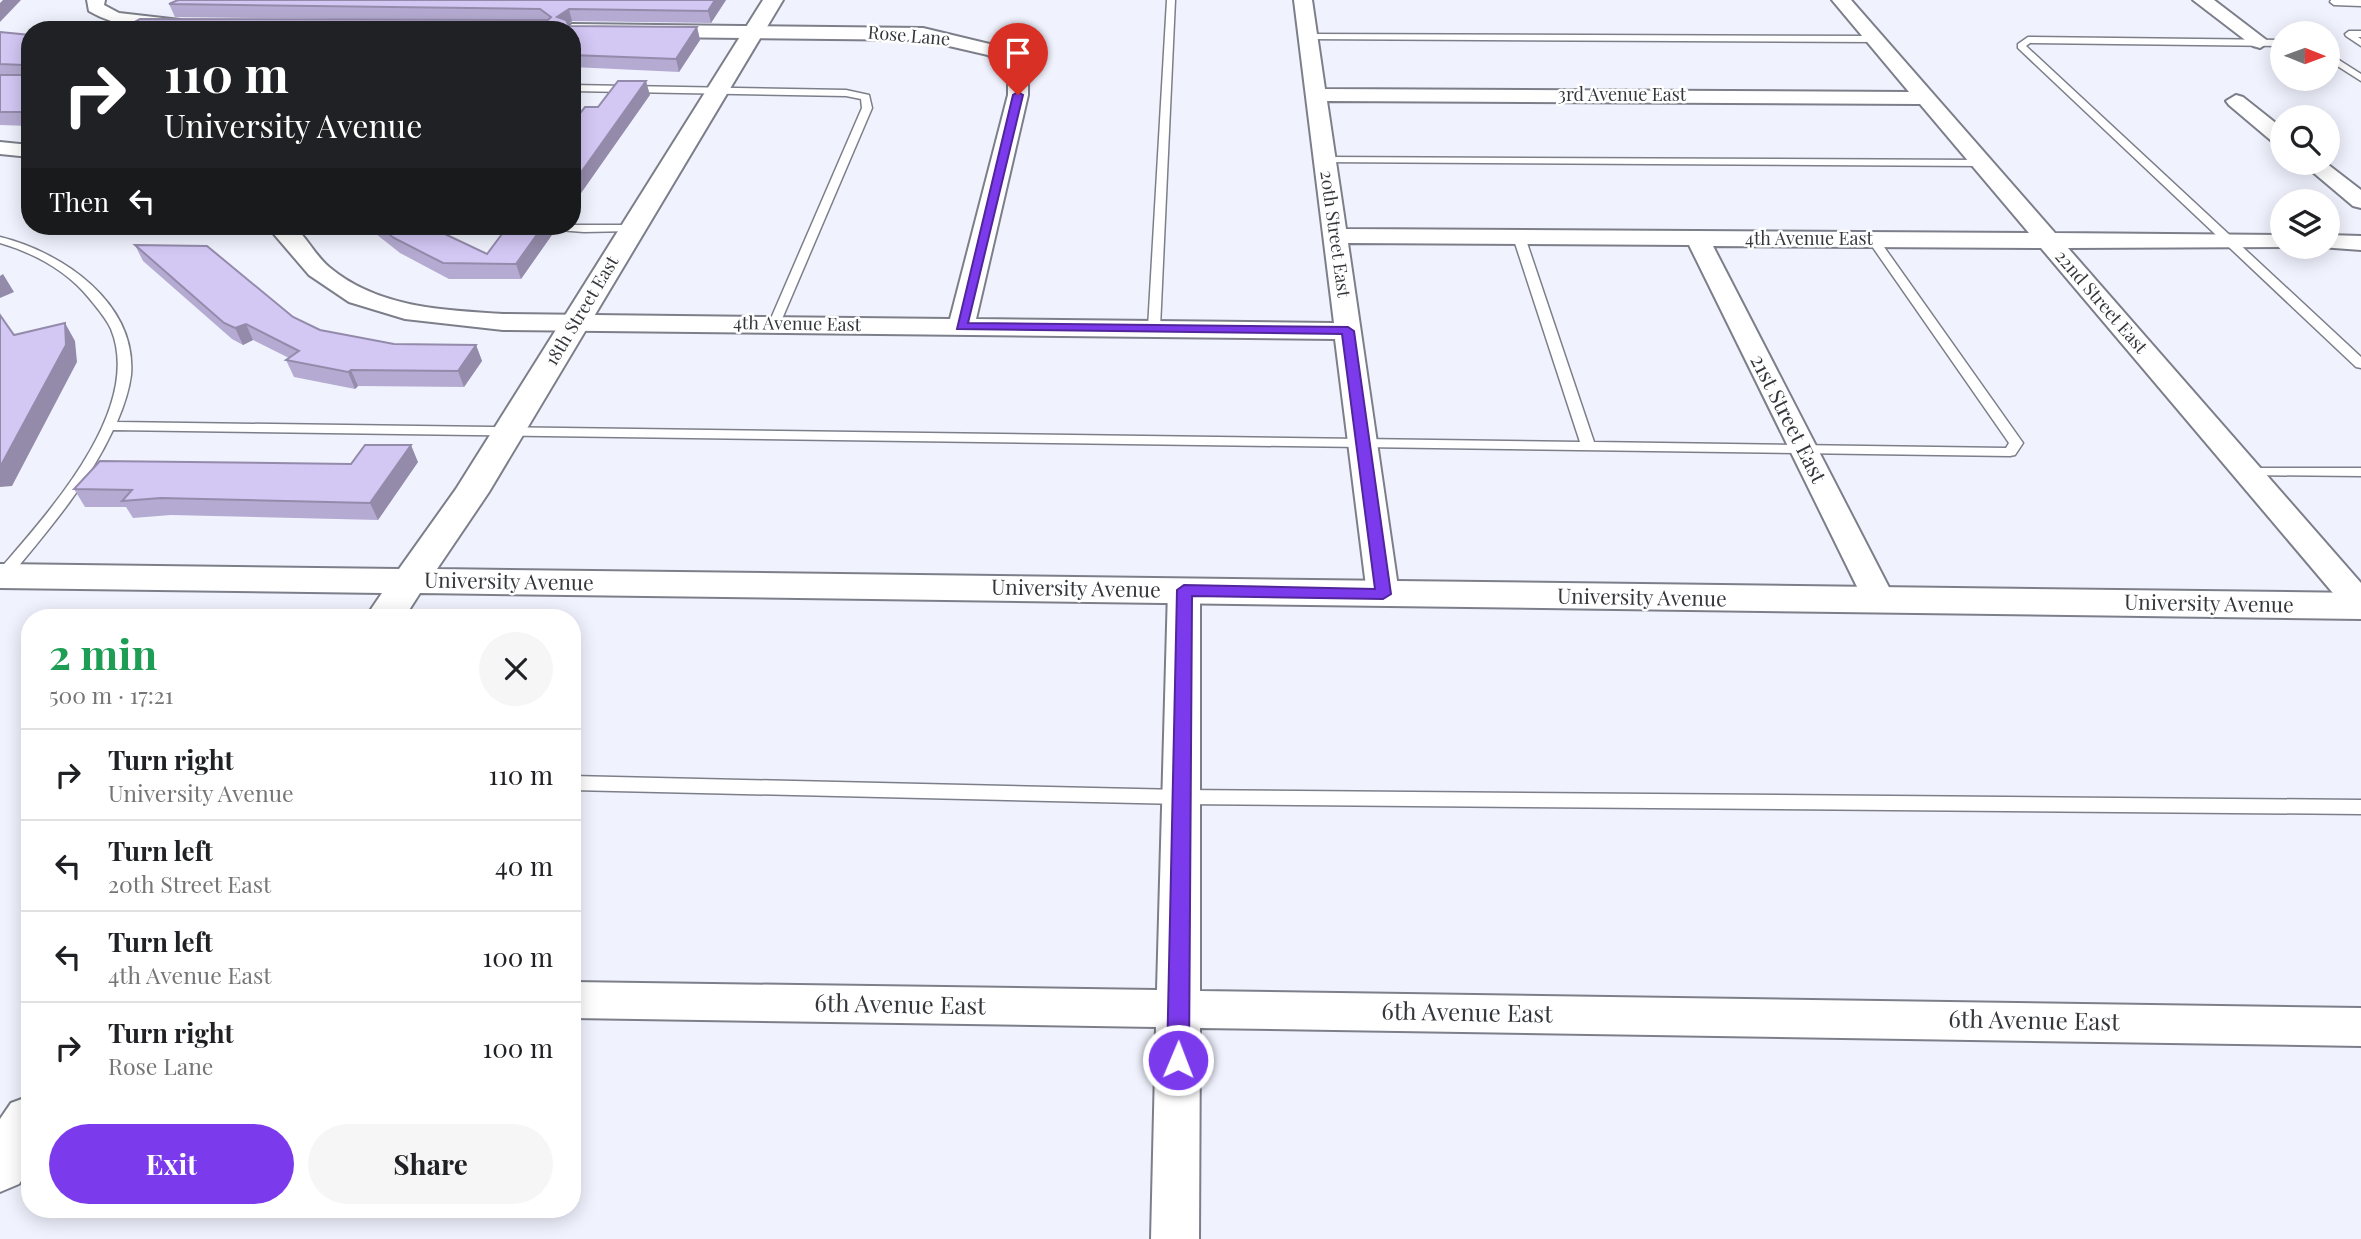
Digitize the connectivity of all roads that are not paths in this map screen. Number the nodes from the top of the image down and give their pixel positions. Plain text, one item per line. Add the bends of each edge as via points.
1 (96, 0) edge
2 (773, 0) edge
3 (1171, 0) edge
4 (1303, 0) edge
5 (1841, 0) edge
6 (2202, 0) edge
7 (2334, 2) dead end
8 (2361, 3) edge
9 (132, 21) edge
10 (581, 30) edge
11 (753, 31) junction
12 (2361, 34) edge
13 (1308, 37) junction
14 (1876, 39) junction
15 (2260, 41) junction
16 (2270, 42) edge
17 (2361, 43) edge
18 (2340, 64) edge
19 (2361, 78) edge
20 (581, 88) edge
21 (718, 89) junction
22 (1316, 95) junction
23 (1927, 98) junction
24 (2235, 101) dead end
25 (2270, 129) edge
26 (0, 148) edge
27 (21, 150) edge
28 (1325, 160) junction
29 (1982, 163) junction
30 (2328, 175) edge
31 (2361, 201) edge
32 (632, 228) junction
33 (581, 229) edge
34 (292, 235) edge
35 (1335, 236) junction
36 (1519, 237) junction
37 (1697, 238) junction
38 (1873, 239) junction
39 (0, 240) edge
40 (2049, 240) junction
41 (2228, 242) junction
42 (2270, 242) edge
43 (2340, 242) edge
44 (2361, 243) edge
45 (575, 322) junction
46 (775, 323) junction
47 (961, 326) junction
48 (1154, 328) junction
49 (1348, 331) junction
50 (2361, 364) edge
51 (108, 426) junction
52 (508, 432) junction
53 (1363, 445) junction
54 (1589, 448) junction
55 (1804, 451) junction
56 (2247, 472) junction
57 (2361, 472) edge
58 (1, 576) edge
59 (410, 581) junction
60 (1184, 590) junction
61 (1383, 594) junction
62 (1880, 601) junction
63 (2361, 605) edge
64 (390, 609) edge
65 (581, 783) edge
66 (1181, 797) junction
67 (2361, 807) edge
68 (581, 1000) edge
69 (1179, 1009) junction
70 (2361, 1027) edge
71 (21, 1133) edge
72 (0, 1166) edge
73 (1175, 1239) edge

1 - 9 street via 96,8
2 - 11 street, 18th Street East
3 - 48 lane
4 - 13 street, 20th Street East
5 - 14 street, 22nd Street East
6 - 15 street
7 - 8 lane
10 - 11 street, Rose Lane
11 - 21 street, 18th Street East
11 - 47 street, Rose Lane via 923,34 995,51 1017,71 1018,95
12 - 17 lane via 2349,34
13 - 14 lane
13 - 22 street, 20th Street East
14 - 23 street, 22nd Street East
15 - 16 lane
15 - 41 lane via 2028,40 2021,46
18 - 19 lane
20 - 21 lane
21 - 32 street, 18th Street East
21 - 46 lane via 866,97 867,108
22 - 23 street, 3rd Avenue East
22 - 28 street, 20th Street East
23 - 29 street, 22nd Street East
24 - 25 street
26 - 27 street
28 - 29 lane
28 - 35 street, 20th Street East
29 - 40 street, 22nd Street East
30 - 31 street
32 - 33 lane
32 - 45 street, 18th Street East
34 - 45 street, 4th Avenue East via 317,269 353,295 418,315
35 - 36 street, 4th Avenue East
35 - 49 street, 20th Street East
36 - 37 street, 4th Avenue East
36 - 54 lane
37 - 38 street, 4th Avenue East
37 - 55 street, 21st Street East
38 - 40 street, 4th Avenue East
38 - 55 lane via 2016,443 2010,452
39 - 51 lane via 54,261 89,289 117,327 125,377
40 - 41 street, 4th Avenue East
40 - 56 street, 22nd Street East
41 - 42 street, 4th Avenue East
41 - 50 lane
43 - 44 street
45 - 46 street, 4th Avenue East
45 - 52 street, 18th Street East
46 - 47 street, 4th Avenue East
47 - 48 street, 4th Avenue East
48 - 49 street, 4th Avenue East
49 - 53 street, 20th Street East
51 - 52 lane
51 - 58 lane via 48,522
52 - 53 lane
52 - 59 street, 18th Street East
53 - 54 lane
53 - 61 street, 20th Street East
54 - 55 lane
55 - 62 street, 21st Street East
56 - 57 lane
56 - 63 street, 22nd Street East
58 - 59 street, University Avenue
59 - 60 street, University Avenue
59 - 64 street, 18th Street East
60 - 61 street, University Avenue
60 - 66 street
61 - 62 street, University Avenue
62 - 63 street, University Avenue
65 - 66 lane
66 - 67 lane
66 - 69 street
68 - 69 street, 6th Avenue East
69 - 70 street, 6th Avenue East
69 - 73 street
71 - 72 street

